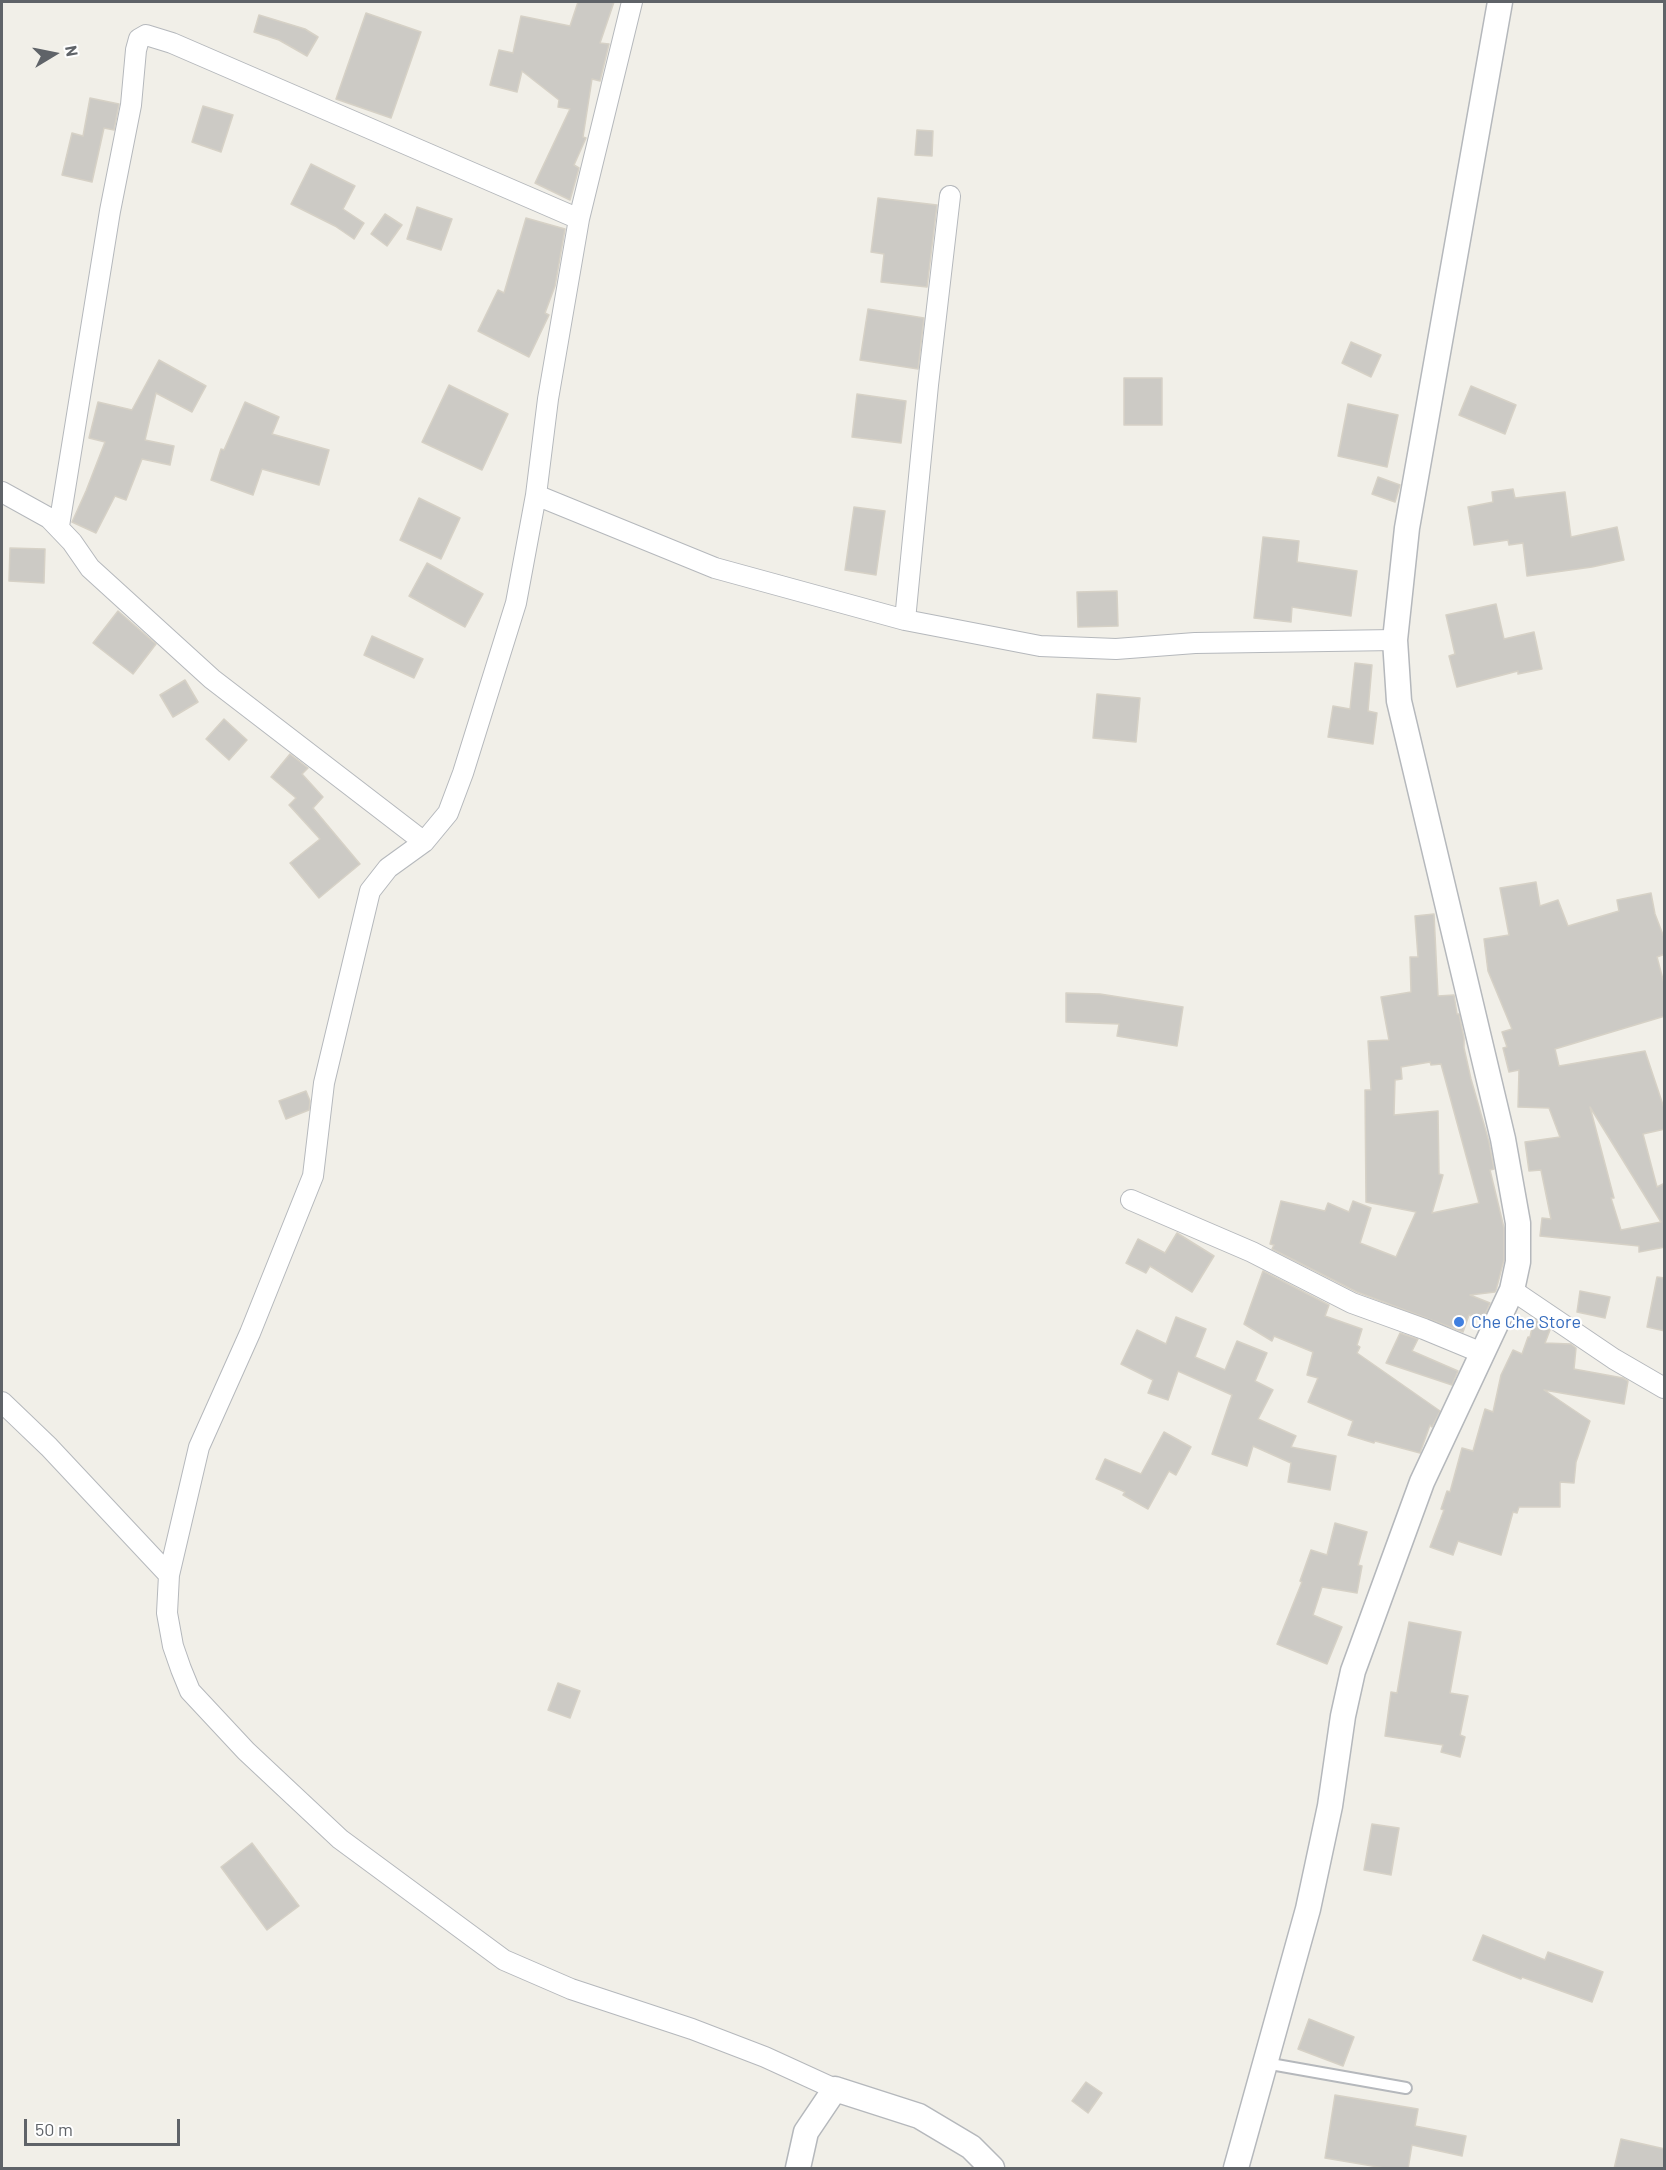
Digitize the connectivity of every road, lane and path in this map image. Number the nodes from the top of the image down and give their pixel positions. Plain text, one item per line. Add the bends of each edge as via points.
1 (632, 2) edge
2 (1500, 2) edge
3 (950, 196) dead end
4 (579, 219) junction
5 (2, 492) edge
6 (536, 495) junction
7 (58, 526) junction
8 (905, 620) junction
9 (1395, 640) junction
10 (424, 842) junction
11 (1131, 1200) dead end
12 (1512, 1290) junction
13 (1482, 1353) junction
14 (1665, 1388) edge
15 (2, 1402) edge
16 (169, 1575) junction
17 (1265, 2063) junction
18 (1406, 2088) dead end
19 (835, 2089) junction
20 (798, 2169) edge
21 (992, 2169) edge
22 (1236, 2169) edge

1 - 4 street
2 - 9 street via 1409,517
3 - 8 street
4 - 6 street
4 - 7 street via 172,44 146,35 139,39
5 - 7 street
6 - 8 street via 715,568
6 - 10 street via 516,603 463,773 448,813
7 - 10 street via 90,568 212,679
8 - 9 street via 1051,647 1116,649 1195,643
9 - 12 street via 1399,701 1503,1139 1518,1223 1518,1262
10 - 16 street via 388,868 370,891 324,1083 313,1176 198,1447
11 - 13 street via 1251,1252 1352,1303
12 - 13 street
12 - 14 street via 1614,1359
13 - 17 street via 1422,1482 1353,1671 1311,1897
15 - 16 street
16 - 19 street via 167,1613 173,1646 190,1691 246,1751 340,1839 504,1960 571,1989 755,2053
17 - 18 lane
17 - 22 street
19 - 20 street via 806,2132
19 - 21 street via 919,2116 971,2147

